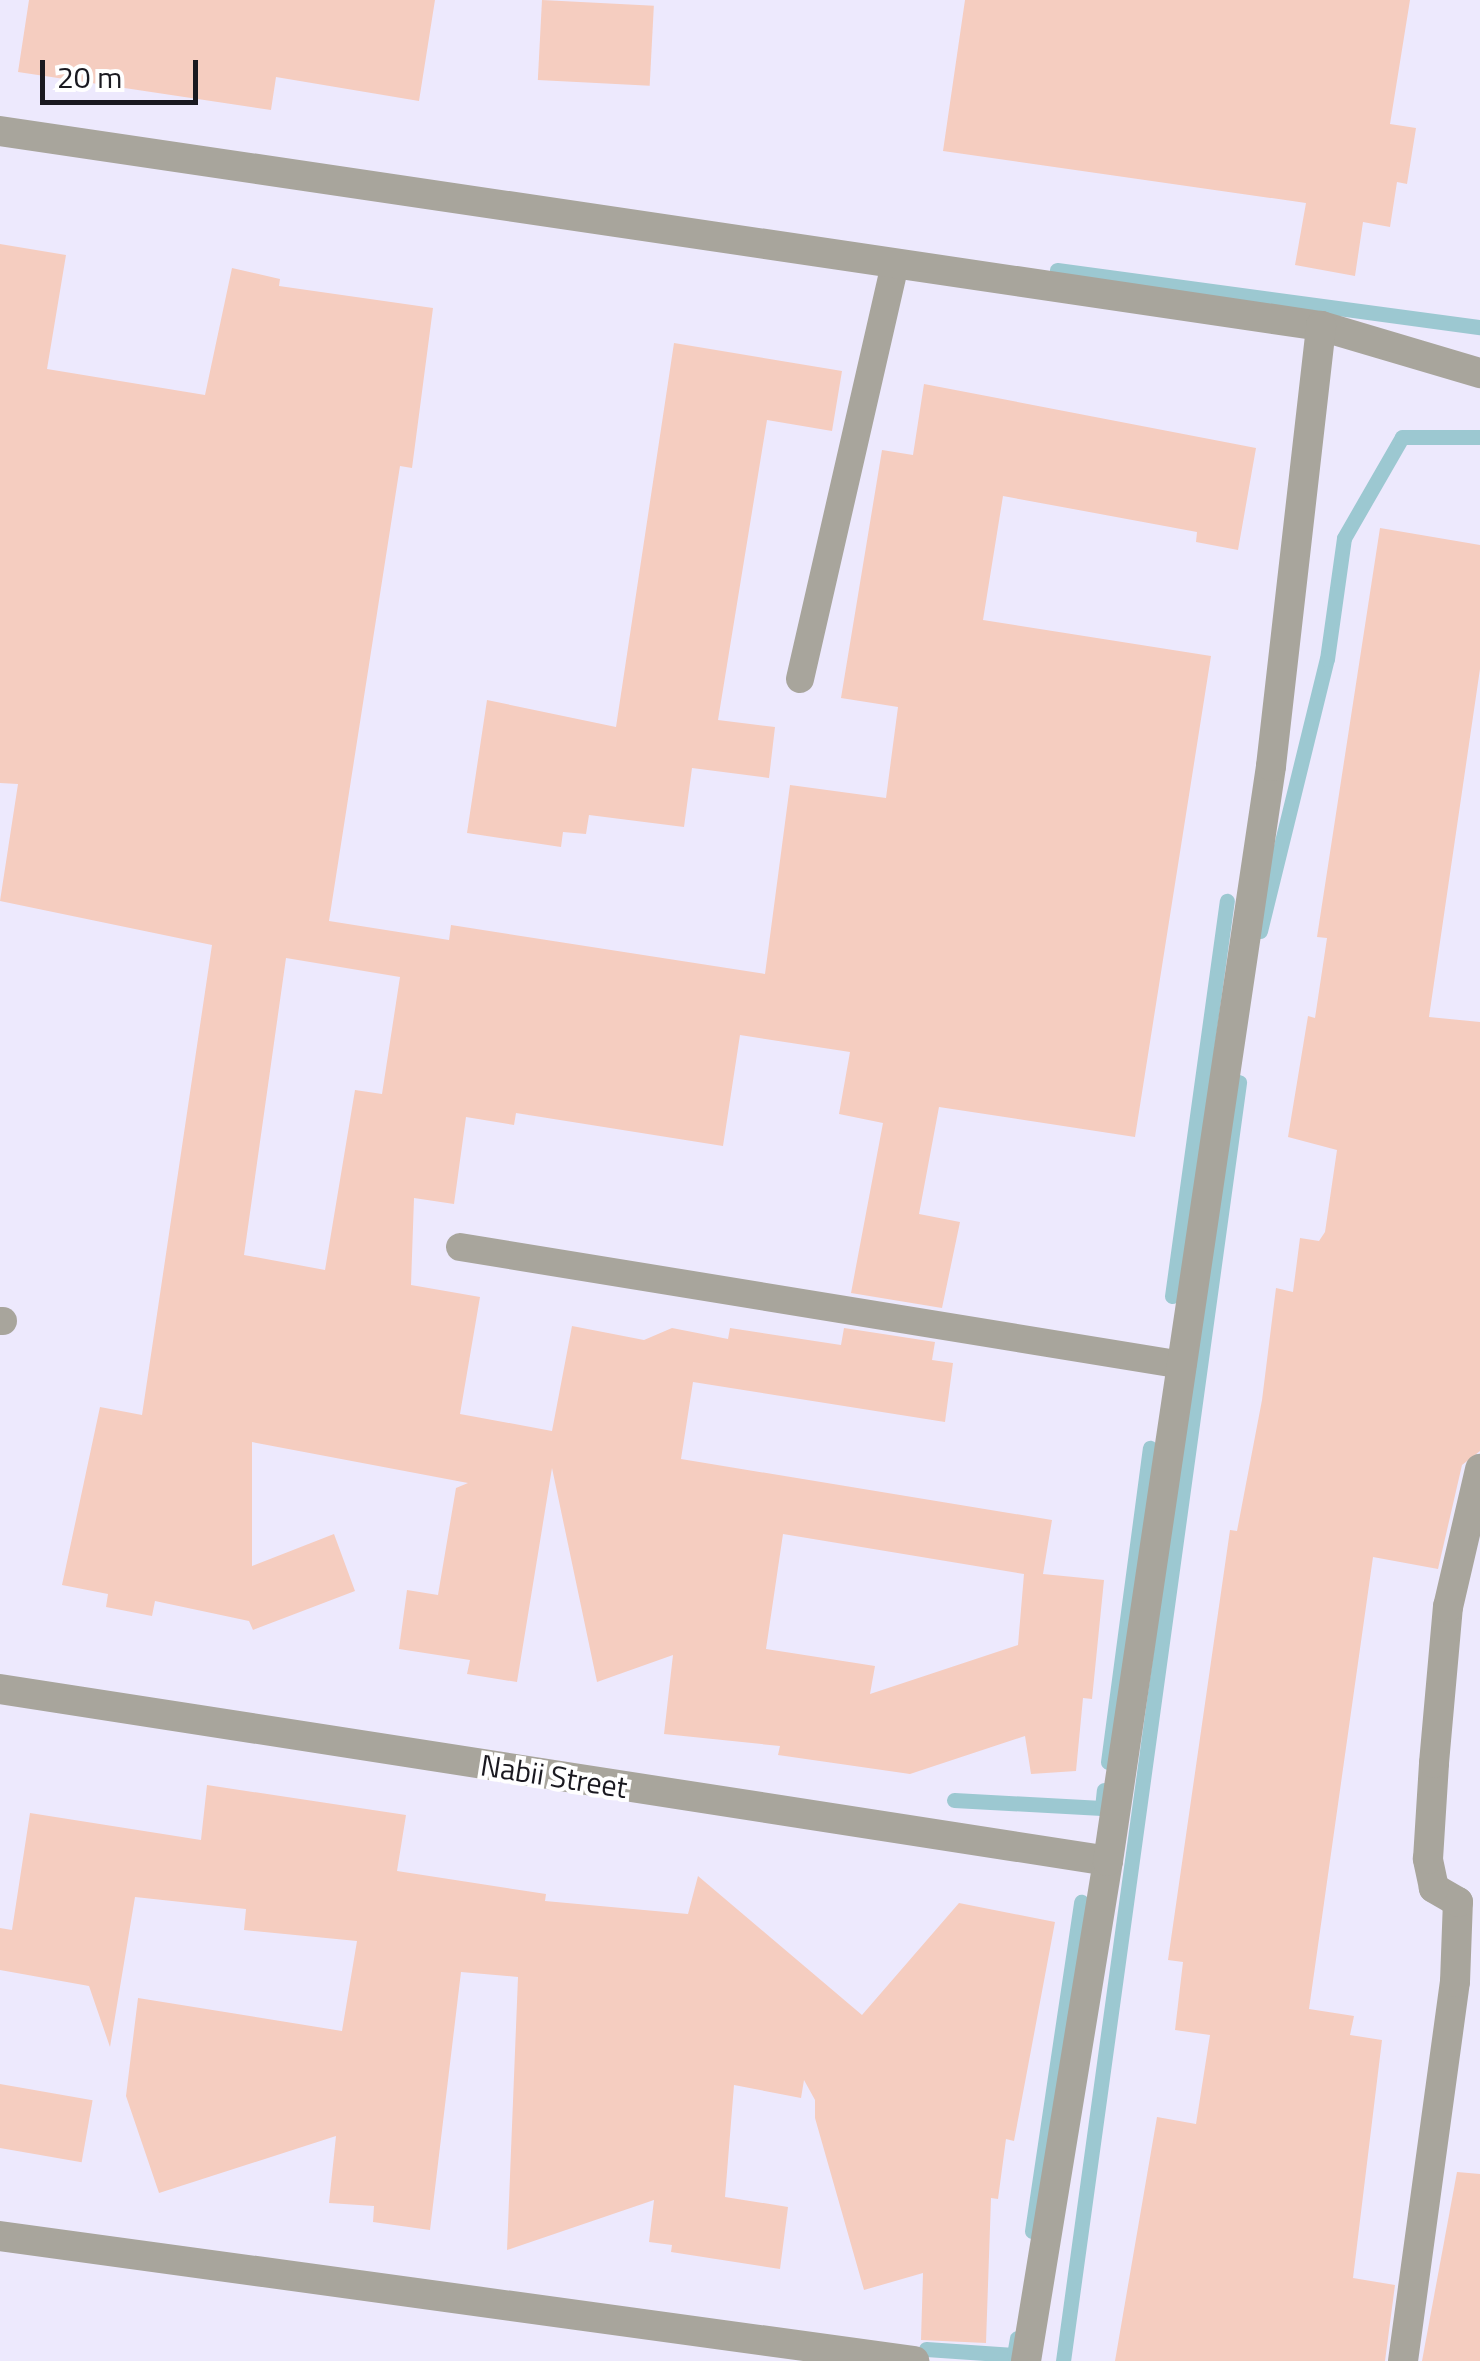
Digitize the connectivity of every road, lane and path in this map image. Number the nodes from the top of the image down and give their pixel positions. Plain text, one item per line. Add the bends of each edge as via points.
1 (0, 132) edge
2 (894, 268) junction
3 (1321, 326) junction
4 (1480, 373) edge
5 (800, 679) dead end
6 (460, 1247) dead end
7 (1182, 1365) junction
8 (1480, 1469) edge
9 (0, 1689) edge
10 (1108, 1861) junction
11 (1469, 1896) edge
12 (0, 2236) edge
13 (914, 2361) edge
14 (1026, 2361) edge
15 (1404, 2361) edge

1 - 2 street
2 - 3 street
2 - 5 lane
3 - 4 street
3 - 7 street via 1271,766
6 - 7 lane
7 - 10 street
8 - 11 street via 1448,1607 1428,1859 1434,1888
9 - 10 street, Nabii Street
10 - 14 street
11 - 15 street
12 - 13 street

